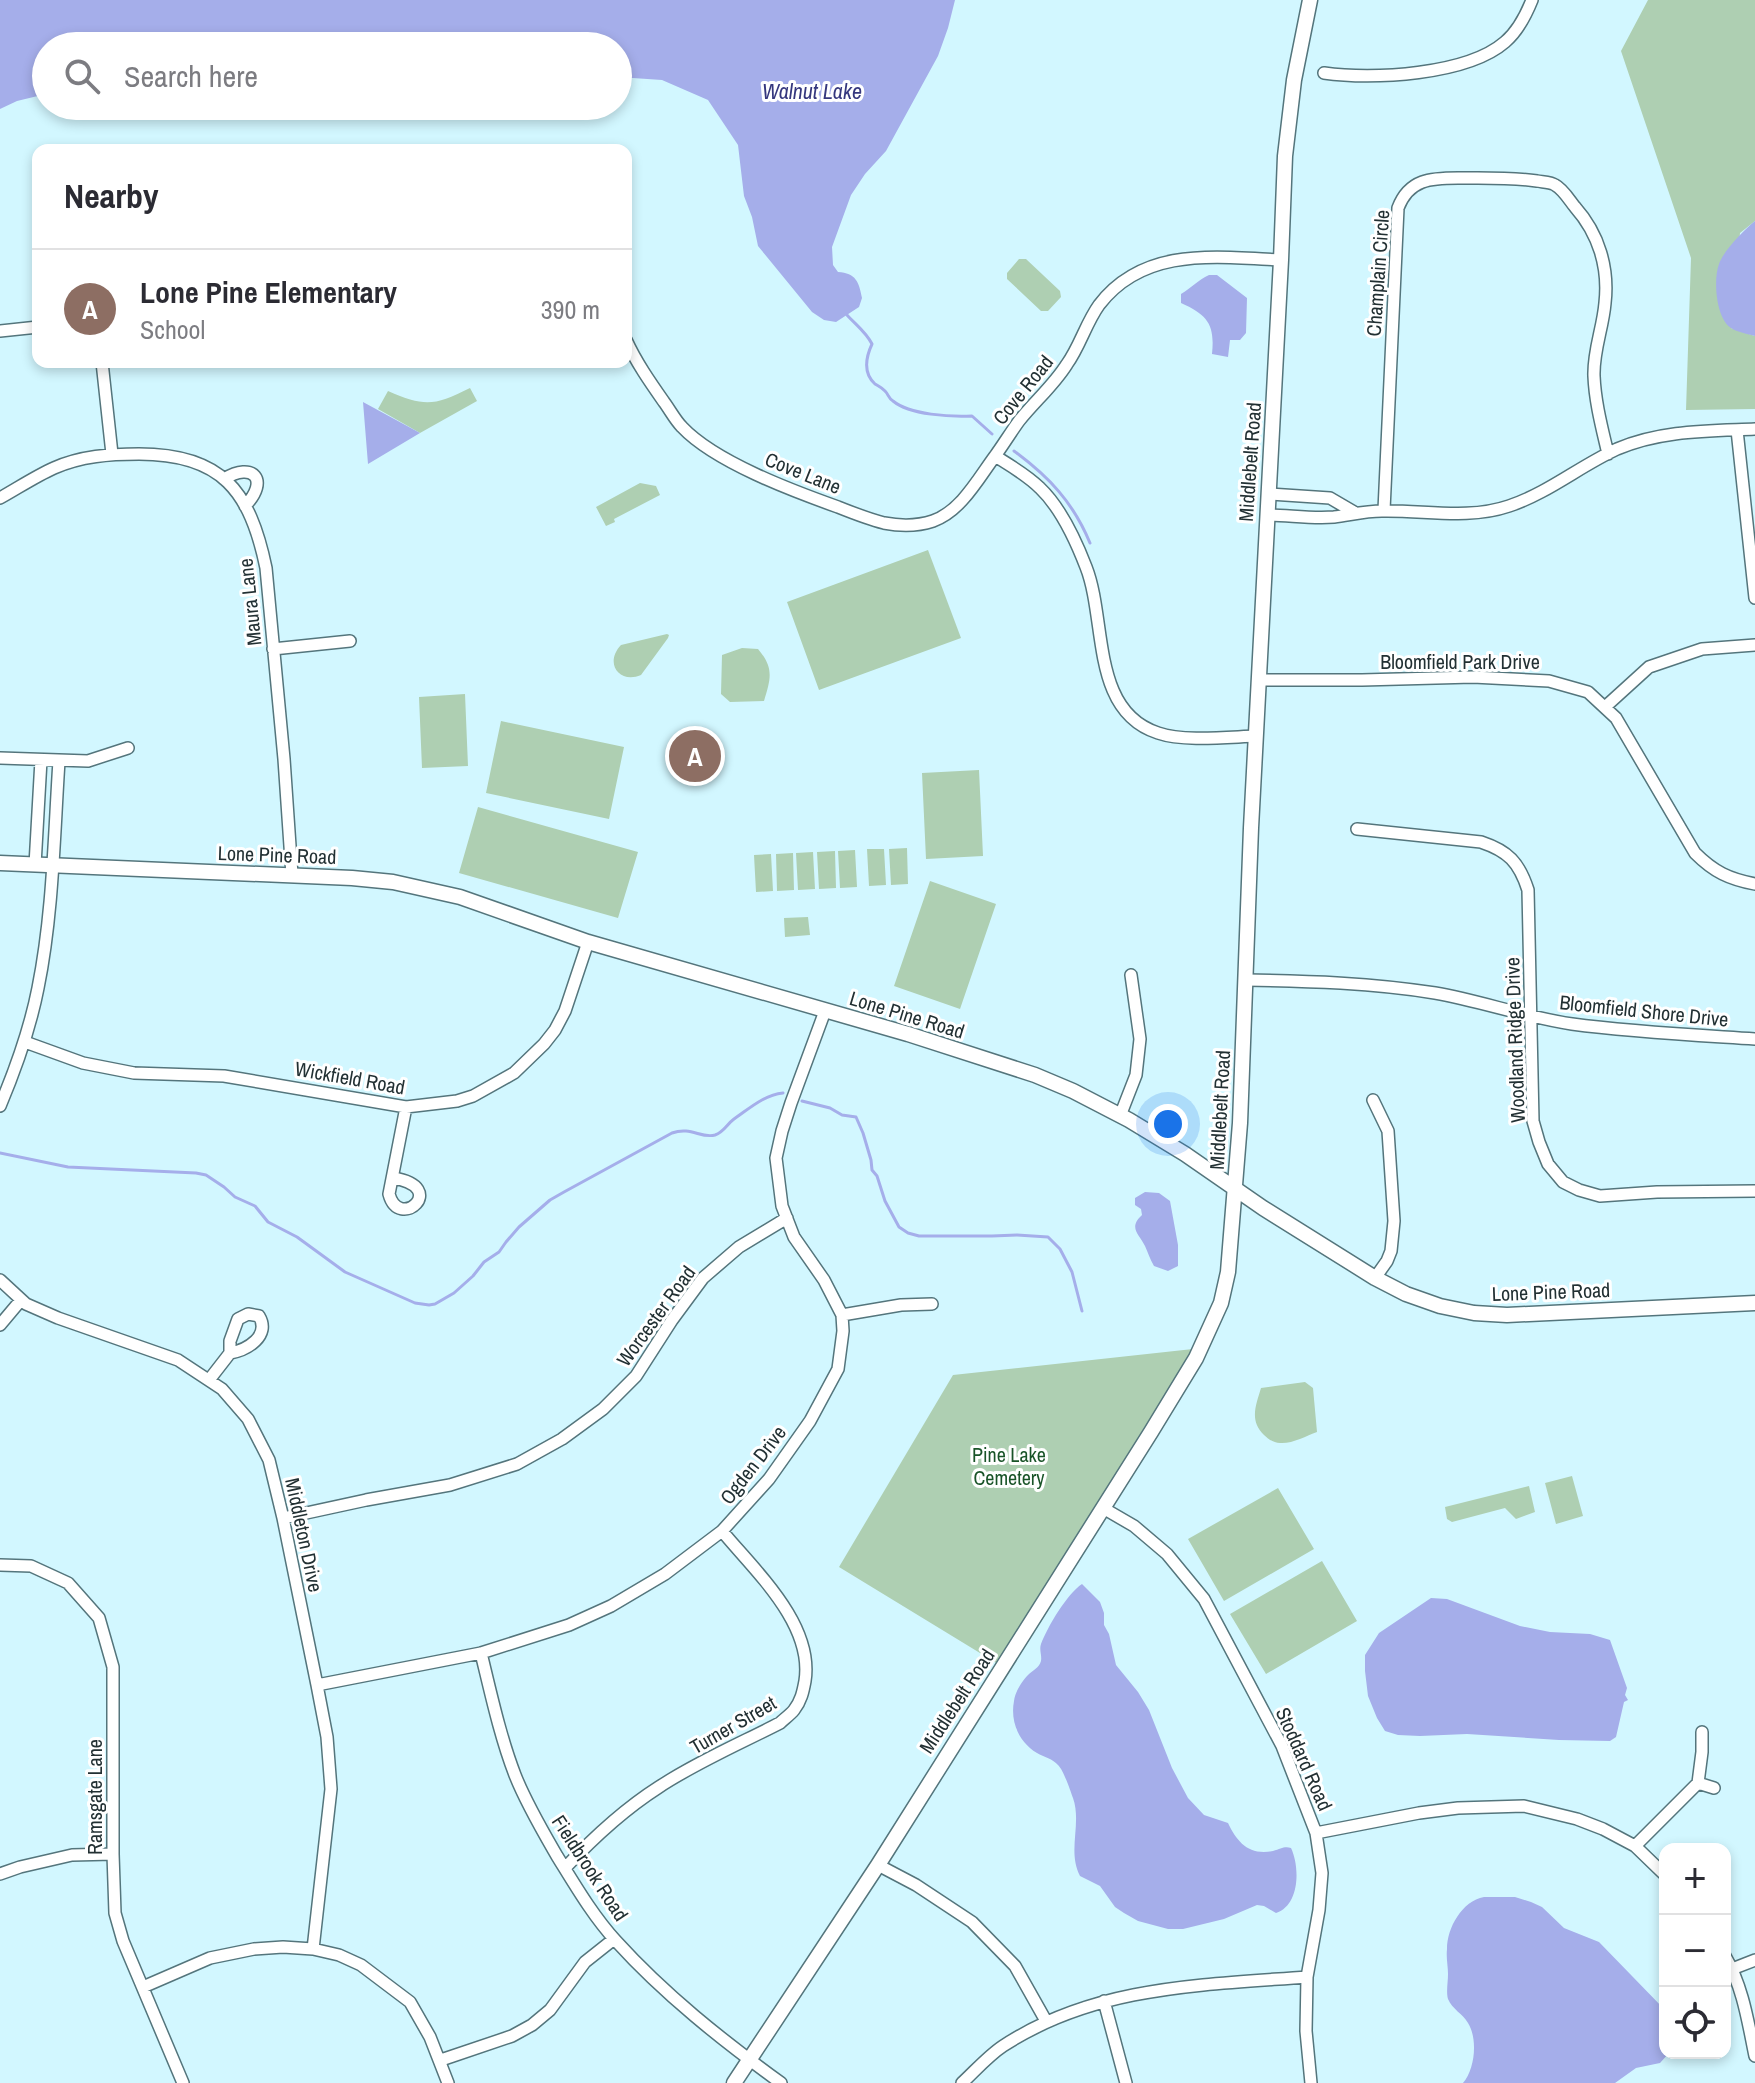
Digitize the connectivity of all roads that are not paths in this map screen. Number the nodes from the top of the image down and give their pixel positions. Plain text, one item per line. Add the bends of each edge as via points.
1 (1310, 0) edge
2 (1532, 0) edge
3 (1324, 73) dead end
4 (1281, 260) junction
5 (32, 328) edge
6 (0, 331) edge
7 (632, 353) edge
8 (103, 368) edge
9 (1755, 429) edge
10 (1737, 430) junction
11 (112, 454) junction
12 (1608, 454) junction
13 (995, 456) junction
14 (224, 479) junction
15 (1269, 494) junction
16 (0, 498) edge
17 (245, 506) junction
18 (1384, 510) junction
19 (1354, 512) junction
20 (1267, 515) junction
21 (1755, 598) edge
22 (350, 641) dead end
23 (1755, 645) edge
24 (273, 649) junction
25 (1258, 680) junction
26 (1605, 707) junction
27 (1256, 736) junction
28 (128, 748) dead end
29 (0, 758) edge
30 (41, 760) junction
31 (59, 761) junction
32 (1357, 829) dead end
33 (0, 863) edge
34 (35, 865) junction
35 (52, 865) junction
36 (292, 875) junction
37 (1755, 884) edge
38 (588, 942) junction
39 (1131, 975) dead end
40 (1246, 980) junction
41 (825, 1011) junction
42 (1531, 1017) junction
43 (1755, 1039) edge
44 (25, 1042) junction
45 (1373, 1100) dead end
46 (0, 1106) edge
47 (406, 1107) junction
48 (1120, 1116) junction
49 (393, 1178) dead end
50 (1236, 1191) junction
51 (1755, 1191) edge
52 (787, 1218) junction
53 (1375, 1278) junction
54 (0, 1280) edge
55 (1755, 1296) edge
56 (21, 1300) junction
57 (1755, 1303) edge
58 (932, 1304) dead end
59 (842, 1315) junction
60 (0, 1325) edge
61 (230, 1353) dead end
62 (209, 1380) junction
63 (1103, 1508) junction
64 (283, 1518) junction
65 (722, 1531) junction
66 (0, 1565) edge
67 (481, 1653) junction
68 (317, 1685) junction
69 (1702, 1732) dead end
70 (1698, 1783) junction
71 (1714, 1788) dead end
72 (1316, 1833) junction
73 (1635, 1846) junction
74 (113, 1854) junction
75 (878, 1865) junction
76 (565, 1868) junction
77 (1659, 1869) edge
78 (0, 1874) edge
79 (614, 1939) junction
80 (313, 1949) junction
81 (1755, 1960) edge
82 (1732, 1969) joint
83 (1307, 1977) junction
84 (143, 1987) junction
85 (1104, 2001) junction
86 (1046, 2021) junction
87 (1755, 2056) edge
88 (441, 2060) junction
89 (750, 2061) junction
90 (183, 2083) edge
91 (448, 2083) edge
92 (734, 2083) edge
93 (781, 2083) edge
94 (962, 2083) edge
95 (1126, 2083) edge
96 (1311, 2083) edge

1 - 4 street, Middlebelt Road via 1291,100
2 - 3 street via 1505,42 1471,62 1384,75
4 - 13 street, Cove Road via 1190,258 1162,263 1113,288 1092,315 1069,362
4 - 15 street, Middlebelt Road
5 - 6 street
7 - 13 street, Cove Lane via 681,426 703,444 742,467 870,519 918,524 948,514
8 - 11 street
9 - 10 street
10 - 12 street via 1664,435
10 - 21 street
11 - 14 street, Maura Lane via 193,460
11 - 16 street, Maura Lane via 55,468
12 - 18 street via 1507,507 1473,514
12 - 18 street, Champlain Circle via 1594,373 1605,272 1594,232 1555,184 1513,177 1422,180 1398,204
13 - 27 street, Cove Road via 1042,490 1064,520 1096,598 1108,679 1131,716 1159,734
14 - 17 street, Maura Lane
14 - 17 street via 242,471 257,480 257,491
15 - 19 street via 1330,498
15 - 20 street, Middlebelt Road
17 - 24 street, Maura Lane via 266,568
18 - 19 street
19 - 20 street via 1333,517
20 - 25 street, Middlebelt Road
22 - 24 street
23 - 26 street via 1702,649 1649,667
24 - 36 street, Maura Lane
25 - 26 street, Bloomfield Park Drive via 1549,681 1588,692
25 - 27 street, Middlebelt Road
26 - 37 street, Bloomfield Park Drive via 1695,853 1725,876
27 - 40 street, Middlebelt Road
28 - 31 street via 88,761
29 - 30 street
30 - 31 street
30 - 34 street
31 - 35 street
32 - 42 street, Woodland Ridge Drive via 1489,844 1518,865 1528,890
33 - 34 street, Lone Pine Road
34 - 35 street, Lone Pine Road
35 - 36 street, Lone Pine Road
35 - 44 street via 41,975
36 - 38 street, Lone Pine Road via 432,890
38 - 41 street, Lone Pine Road
38 - 47 street, Wickfield Road via 565,1011 530,1059 473,1096
39 - 48 street via 1140,1039 1136,1075
40 - 42 street, Bloomfield Shore Drive via 1390,987
40 - 50 street, Middlebelt Road
41 - 48 street, Lone Pine Road via 1035,1075
41 - 52 street via 776,1158
42 - 43 street, Bloomfield Shore Drive
42 - 51 street, Woodland Ridge Drive via 1533,1121 1548,1164 1563,1182 1600,1196
44 - 46 street
44 - 47 street, Wickfield Road via 83,1063 134,1073 224,1076
45 - 53 street via 1388,1131 1394,1221 1391,1251
47 - 49 street
48 - 50 street, Lone Pine Road
50 - 53 street, Lone Pine Road
50 - 63 street, Middlebelt Road via 1228,1272 1208,1335
52 - 59 street
52 - 64 street, Worcester Road via 739,1247 703,1278 636,1376 562,1439 517,1464 450,1485
53 - 57 street, Lone Pine Road via 1440,1306 1485,1314
54 - 56 street, Middleton Drive
55 - 57 street
56 - 60 street
56 - 62 street, Middleton Drive via 178,1360
58 - 59 street
59 - 65 street, Ogden Drive via 838,1369 810,1421 769,1479
61 - 62 street
62 - 64 street, Middleton Drive via 248,1419 269,1460
63 - 72 street, Stoddard Road via 1167,1554 1204,1599 1282,1746
63 - 75 street, Middlebelt Road
64 - 68 street, Middleton Drive
65 - 67 street, Ogden Drive via 611,1606
65 - 76 street, Turner Street via 793,1619 804,1650 802,1696 780,1723 633,1805
66 - 74 street, Ramsgate Lane via 31,1566 68,1583 99,1618 113,1667
67 - 68 street, Ogden Drive
67 - 76 street, Fieldbrook Road via 516,1778
68 - 80 street, Middleton Drive via 331,1789
69 - 70 street
70 - 71 street
70 - 73 street
72 - 73 street via 1458,1808 1524,1806 1577,1819
72 - 83 street, Stoddard Road via 1322,1873
73 - 77 street
74 - 78 street via 72,1855
74 - 84 street, Ramsgate Lane via 115,1913
75 - 86 street via 972,1922 1015,1966
75 - 89 street, Middlebelt Road
76 - 79 street, Fieldbrook Road
79 - 88 street via 585,1962 550,2010 532,2025
79 - 89 street, Fieldbrook Road via 664,1991
80 - 84 street via 254,1949 210,1958
80 - 88 street via 361,1965 410,2002
81 - 82 street
82 - 87 street
83 - 85 street via 1173,1987
83 - 96 street, Stoddard Road
84 - 90 street, Ramsgate Lane
85 - 86 street
85 - 95 street
86 - 94 street via 1001,2048
88 - 91 street
89 - 92 street, Middlebelt Road
89 - 93 street, Fieldbrook Road

